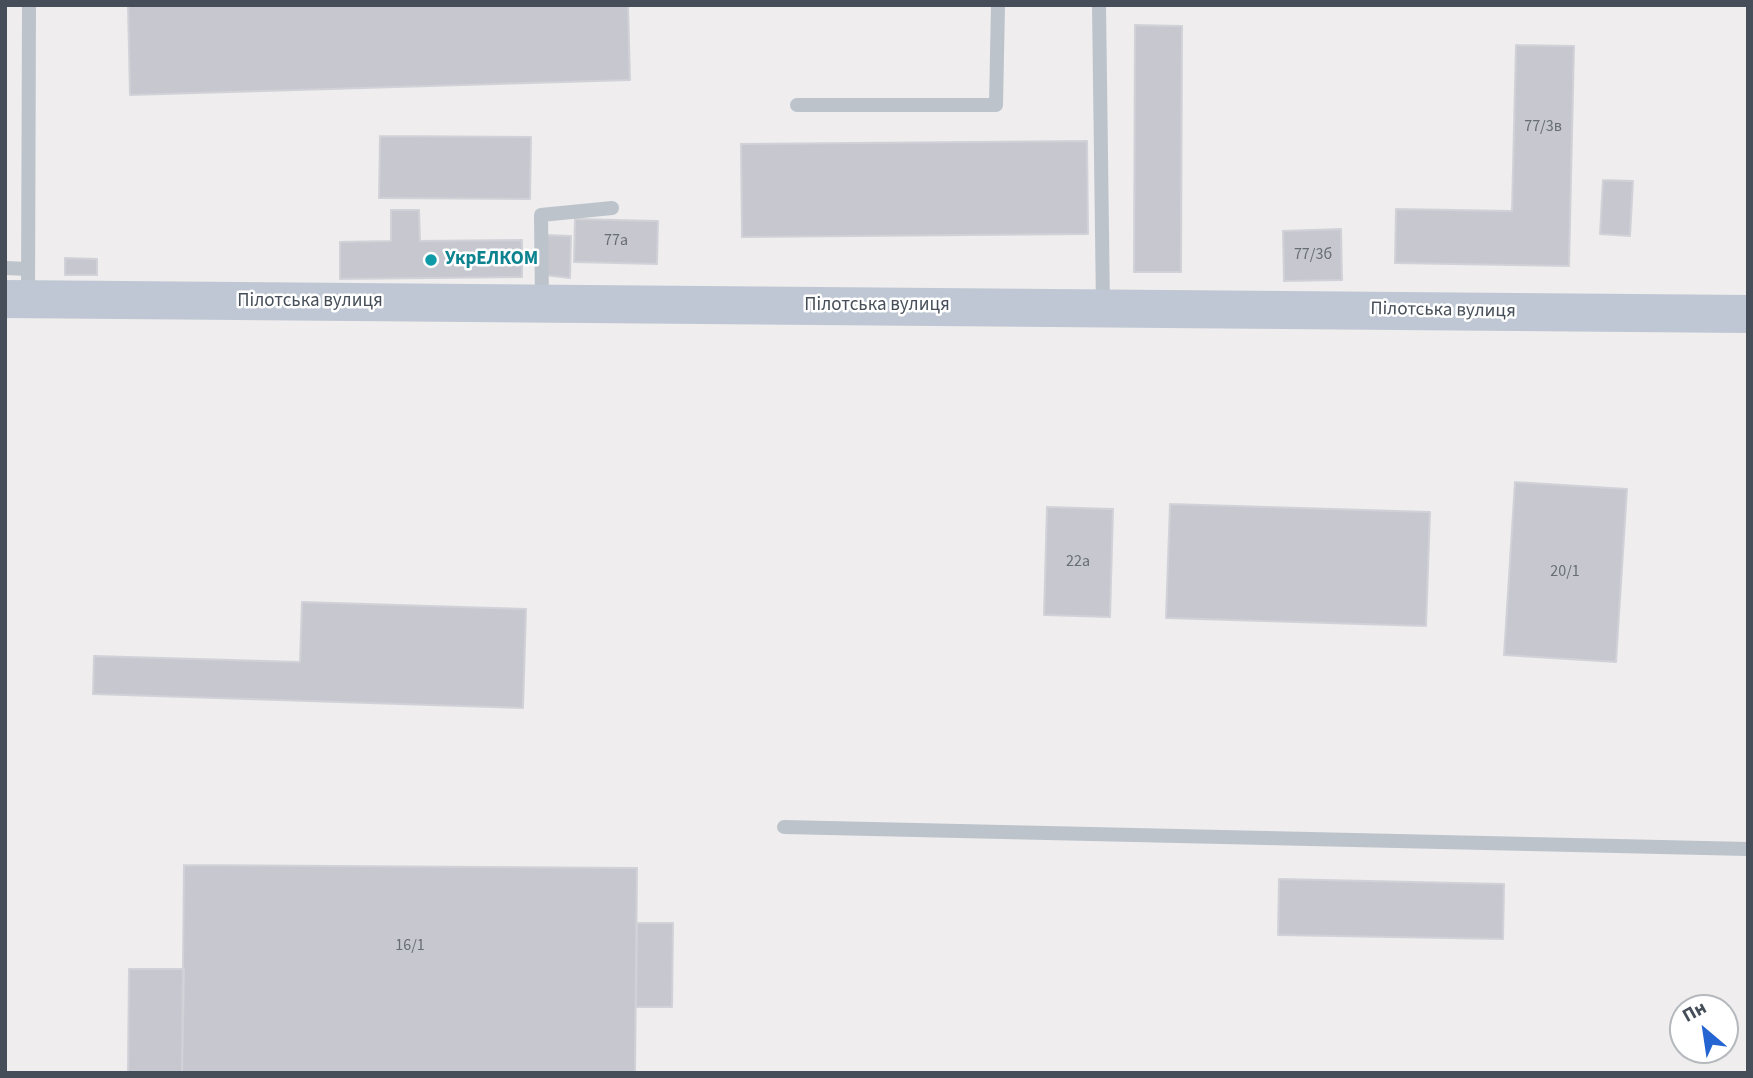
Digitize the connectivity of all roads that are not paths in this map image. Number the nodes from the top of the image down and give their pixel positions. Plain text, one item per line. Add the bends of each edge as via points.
1 (29, 5) edge
2 (998, 5) edge
3 (1100, 5) edge
4 (797, 105) dead end
5 (612, 208) dead end
6 (5, 268) edge
7 (20, 289) edge
8 (541, 304) junction
9 (1103, 308) junction
10 (1748, 314) edge
11 (784, 827) dead end
12 (1748, 849) edge

1 - 7 lane
2 - 4 lane via 996,105
3 - 9 lane
5 - 8 lane via 541,215
6 - 7 lane
7 - 8 street, Пілотська вулиця
8 - 9 street, Пілотська вулиця
9 - 10 street, Пілотська вулиця
11 - 12 lane

